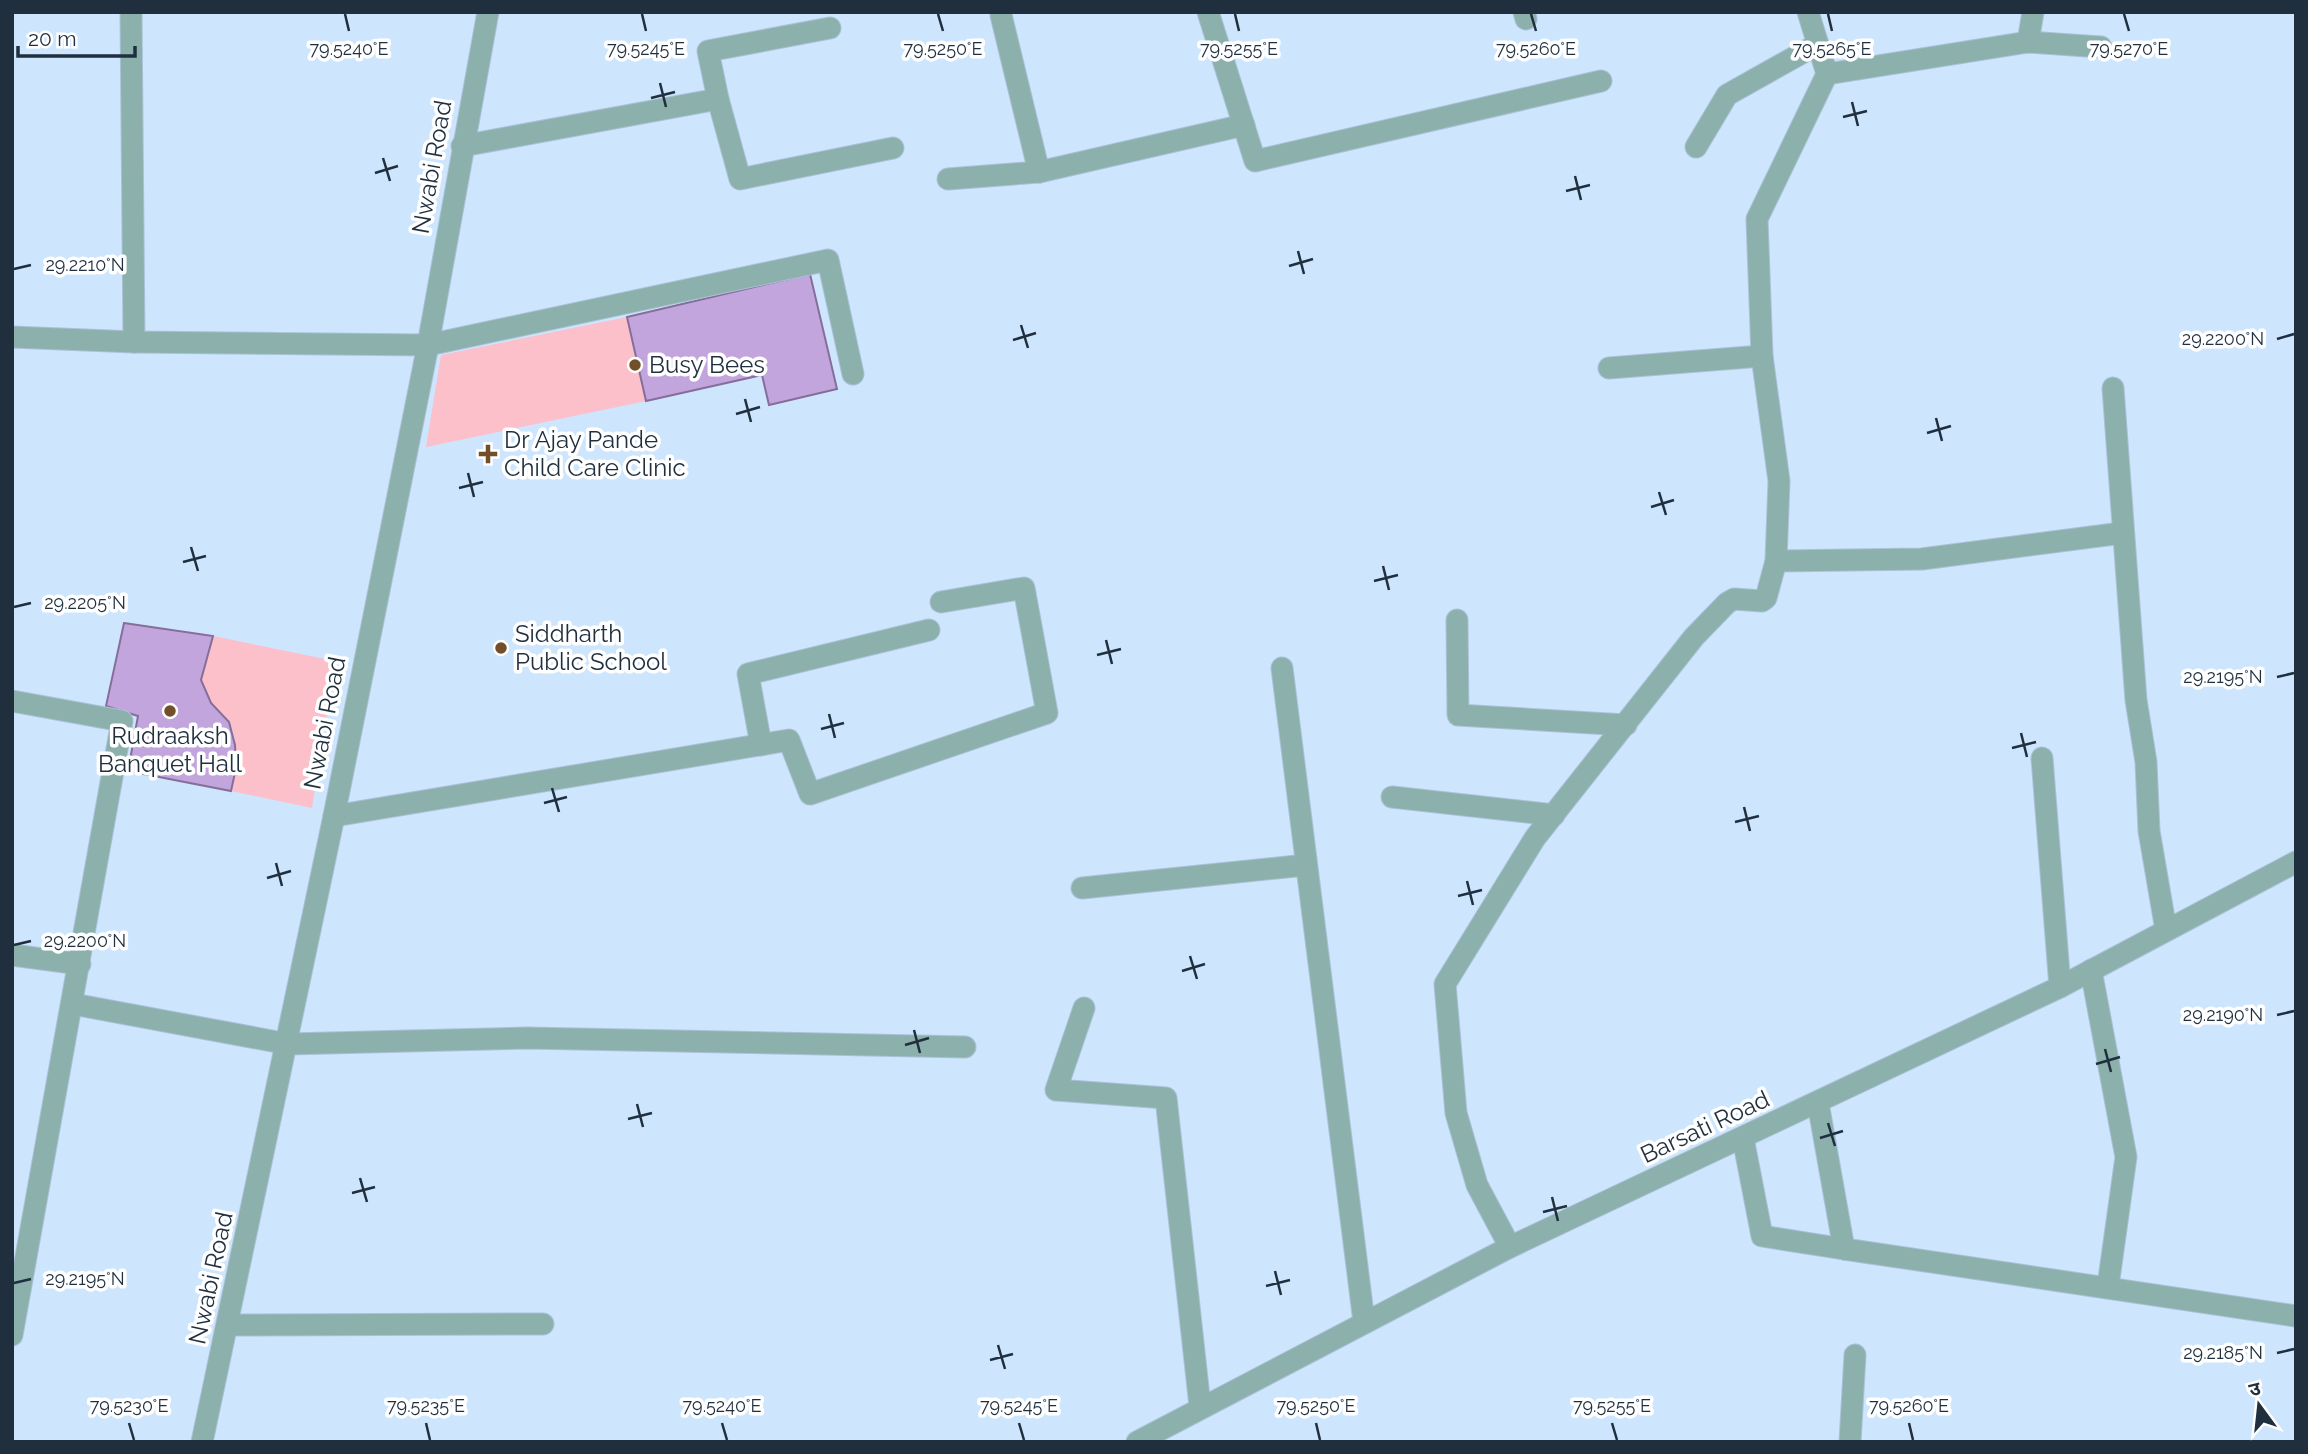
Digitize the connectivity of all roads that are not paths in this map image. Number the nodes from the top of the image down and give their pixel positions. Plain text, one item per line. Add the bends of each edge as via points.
1 (131, 12) edge
2 (488, 12) edge
3 (1808, 12) edge
4 (2033, 12) edge
5 (1215, 14) edge
6 (1001, 15) dead end
7 (830, 28) dead end
8 (2028, 42) junction
9 (1818, 44) junction
10 (2101, 47) dead end
11 (1827, 74) junction
12 (1601, 81) dead end
13 (718, 99) junction
14 (1244, 125) junction
15 (462, 146) junction
16 (1696, 146) dead end
17 (894, 148) dead end
18 (1038, 172) junction
19 (948, 179) dead end
20 (12, 337) edge
21 (134, 342) junction
22 (428, 345) junction
23 (1762, 356) junction
24 (1609, 368) dead end
25 (853, 374) dead end
26 (2113, 388) dead end
27 (2122, 533) junction
28 (1776, 561) junction
29 (941, 602) dead end
30 (1457, 620) dead end
31 (929, 630) dead end
32 (1282, 668) dead end
33 (12, 701) edge
34 (1626, 725) junction
35 (761, 745) junction
36 (2042, 758) dead end
37 (1392, 797) dead end
38 (1554, 815) junction
39 (334, 816) junction
40 (2296, 862) edge
41 (1306, 865) junction
42 (1082, 888) dead end
43 (2166, 930) junction
44 (12, 955) edge
45 (80, 964) junction
46 (2091, 970) junction
47 (2060, 987) junction
48 (73, 1004) junction
49 (1084, 1008) dead end
50 (288, 1044) junction
51 (965, 1048) dead end
52 (1818, 1103) junction
53 (1744, 1138) junction
54 (1510, 1247) junction
55 (1844, 1249) junction
56 (2108, 1286) junction
57 (2296, 1316) edge
58 (1364, 1322) junction
59 (543, 1324) dead end
60 (228, 1325) junction
61 (12, 1335) edge
62 (1855, 1355) dead end
63 (1200, 1406) junction
64 (202, 1442) edge
65 (1136, 1442) edge
66 (1850, 1442) edge

1 - 21 street
2 - 15 street, Nwabi Road
3 - 9 street
4 - 8 street
5 - 14 street
6 - 18 street
7 - 13 street via 708,51
8 - 10 street
8 - 11 street
9 - 11 street
9 - 16 street via 1727,95
11 - 23 street via 1757,219
12 - 14 street via 1255,161
13 - 15 street
13 - 17 street via 740,179
14 - 18 street
15 - 22 street, Nwabi Road
18 - 19 street
20 - 21 street
21 - 22 street
22 - 25 street via 828,260
22 - 39 street, Nwabi Road
23 - 24 street
23 - 28 street via 1779,481
26 - 27 street
27 - 28 street via 1922,559
27 - 43 street via 2149,831
28 - 34 street via 1766,598 1727,603 1694,637
29 - 35 street via 1024,588 1047,713 810,794 789,740
30 - 34 street via 1458,715
31 - 35 street via 748,674
32 - 41 street
33 - 45 street via 122,721
34 - 38 street
35 - 39 street
36 - 47 street
37 - 38 street
38 - 54 street via 1535,838 1446,984 1456,1113 1477,1185
39 - 50 street, Nwabi Road
40 - 43 street, Barsati Road
41 - 42 street
41 - 58 street
43 - 46 street, Barsati Road
44 - 45 street
45 - 48 street
46 - 47 street, Barsati Road
46 - 56 street via 2126,1157
47 - 52 street, Barsati Road
48 - 50 street
48 - 61 street
49 - 63 street via 1056,1090 1166,1098
50 - 51 street via 527,1038
50 - 60 street, Nwabi Road
52 - 53 street, Barsati Road
52 - 55 street
53 - 54 street, Barsati Road
53 - 55 street via 1762,1236
54 - 58 street, Barsati Road
55 - 56 street
56 - 57 street
58 - 63 street, Barsati Road
59 - 60 street
60 - 64 street, Nwabi Road
62 - 66 street
63 - 65 street, Barsati Road

